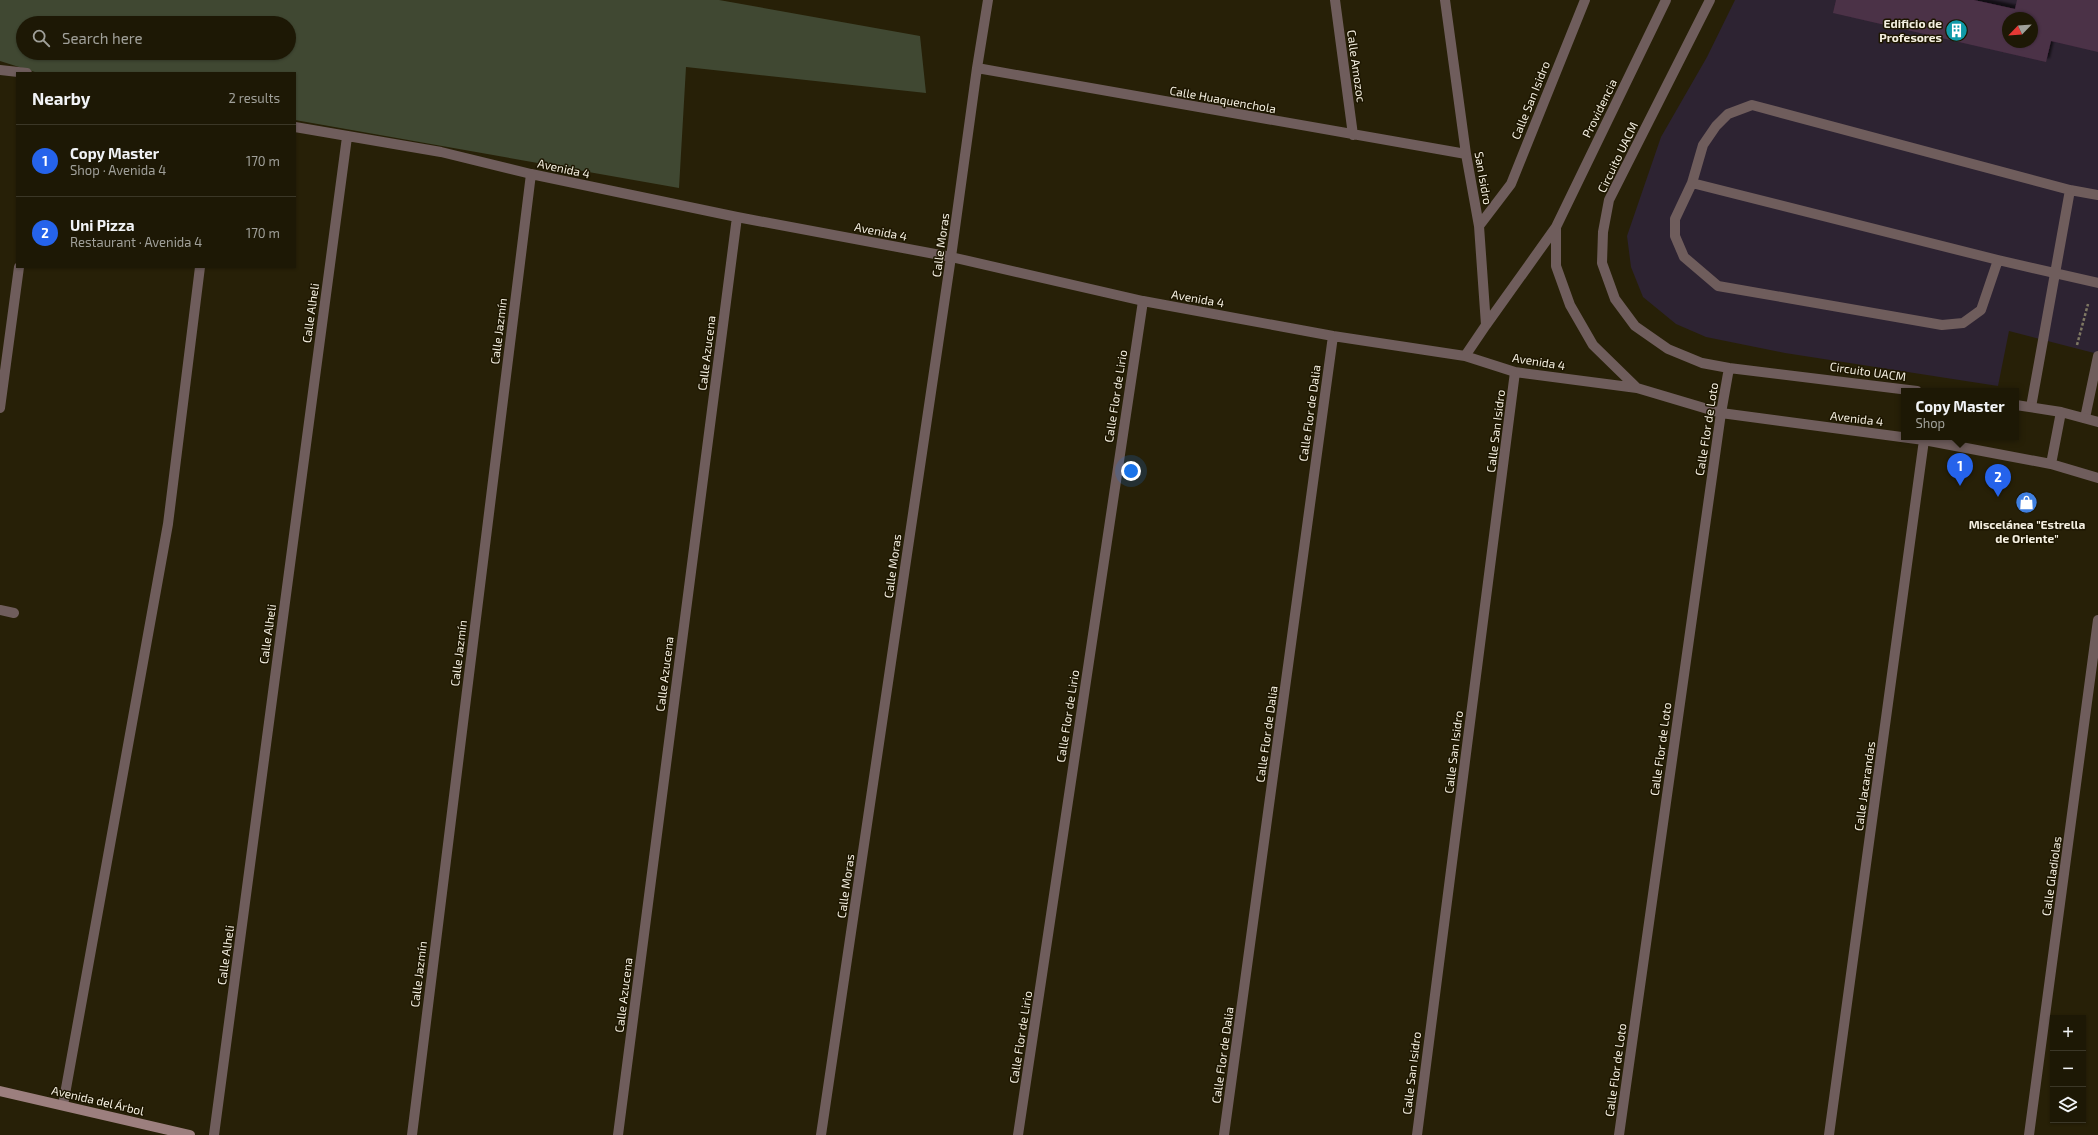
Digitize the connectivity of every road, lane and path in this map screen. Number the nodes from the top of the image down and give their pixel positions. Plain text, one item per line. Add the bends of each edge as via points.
1 (988, 0) edge
2 (1335, 0) edge
3 (1445, 0) edge
4 (1585, 0) edge
5 (1666, 0) edge
6 (1710, 0) edge
7 (977, 68) junction
8 (0, 70) edge
9 (18, 72) edge
10 (296, 127) edge
11 (1353, 135) junction
12 (347, 137) junction
13 (1466, 154) junction
14 (531, 174) junction
15 (1692, 183) junction
16 (2070, 190) junction
17 (2098, 195) edge
18 (737, 216) junction
19 (1479, 226) junction
20 (1556, 227) junction
21 (952, 258) junction
22 (1998, 260) junction
23 (19, 268) edge
24 (200, 268) edge
25 (2056, 273) junction
26 (2096, 282) edge
27 (1143, 301) junction
28 (1486, 325) junction
29 (1333, 336) junction
30 (2076, 348) dead end
31 (1465, 356) junction
32 (2098, 356) edge
33 (1729, 368) junction
34 (1515, 372) junction
35 (1637, 388) junction
36 (1901, 389) edge
37 (2019, 405) edge
38 (2031, 407) junction
39 (0, 408) edge
40 (2061, 412) junction
41 (1721, 413) junction
42 (2085, 418) junction
43 (2098, 422) edge
44 (1901, 437) edge
45 (1924, 440) joint
46 (2051, 464) junction
47 (2098, 478) edge
48 (0, 610) edge
49 (14, 613) dead end
50 (2098, 620) edge
51 (0, 1090) edge
52 (63, 1106) junction
53 (190, 1135) edge
54 (214, 1135) edge
55 (412, 1135) edge
56 (618, 1135) edge
57 (821, 1135) edge
58 (1018, 1135) edge
59 (1224, 1135) edge
60 (1417, 1135) edge
61 (1619, 1135) edge
62 (1829, 1135) edge
63 (2029, 1135) edge

1 - 7 street, Calle Moras
2 - 11 street, Calle Amozoc
3 - 13 street, San Isidro
4 - 19 street, Calle San Isidro via 1511,184
5 - 20 street, Providencia
6 - 33 street, Circuito UACM via 1610,200 1603,232 1602,263 1615,299 1635,326 1668,349 1702,363
7 - 11 street, Calle Huaquenchola
7 - 21 street, Calle Moras
8 - 9 street
10 - 12 street, Avenida 4
11 - 13 street, Calle Huaquenchola
12 - 14 street, Avenida 4 via 441,152
12 - 54 street, Calle Alheli
13 - 19 street, San Isidro
14 - 18 street, Avenida 4
14 - 55 street, Calle Jazmín
15 - 16 street via 1703,145 1716,126 1728,114 1752,105
15 - 22 street
15 - 22 street via 1675,219 1675,236 1684,258 1718,286 1942,325 1956,324 1963,323 1981,310
16 - 17 street
16 - 25 street
18 - 21 street, Avenida 4
18 - 56 street, Calle Azucena
19 - 28 street, San Isidro
20 - 28 street, Providencia
20 - 35 street, Providencia via 1556,266 1570,305 1593,345
21 - 27 street, Avenida 4
21 - 57 street, Calle Moras
22 - 25 street
23 - 39 street
24 - 52 street via 168,524
25 - 26 street
25 - 38 street
26 - 30 path
27 - 29 street, Avenida 4
27 - 58 street, Calle Flor de Lirio
28 - 31 street
29 - 31 street, Avenida 4
29 - 59 street, Calle Flor de Dalia
31 - 34 street, Avenida 4
32 - 42 street
33 - 36 street, Circuito UACM
33 - 41 street, Calle Flor de Loto
34 - 35 street, Avenida 4
34 - 60 street, Calle San Isidro
35 - 41 street, Avenida 4
37 - 38 street
38 - 40 street
40 - 42 street
40 - 46 street
41 - 44 street, Avenida 4
41 - 61 street, Calle Flor de Loto
42 - 43 street
45 - 46 street, Avenida 4
45 - 62 street, Calle Jacarandas
46 - 47 street, Avenida 4
48 - 49 street
50 - 63 street, Calle Gladiolas
51 - 52 street, Avenida del Árbol
52 - 53 street, Avenida del Árbol

